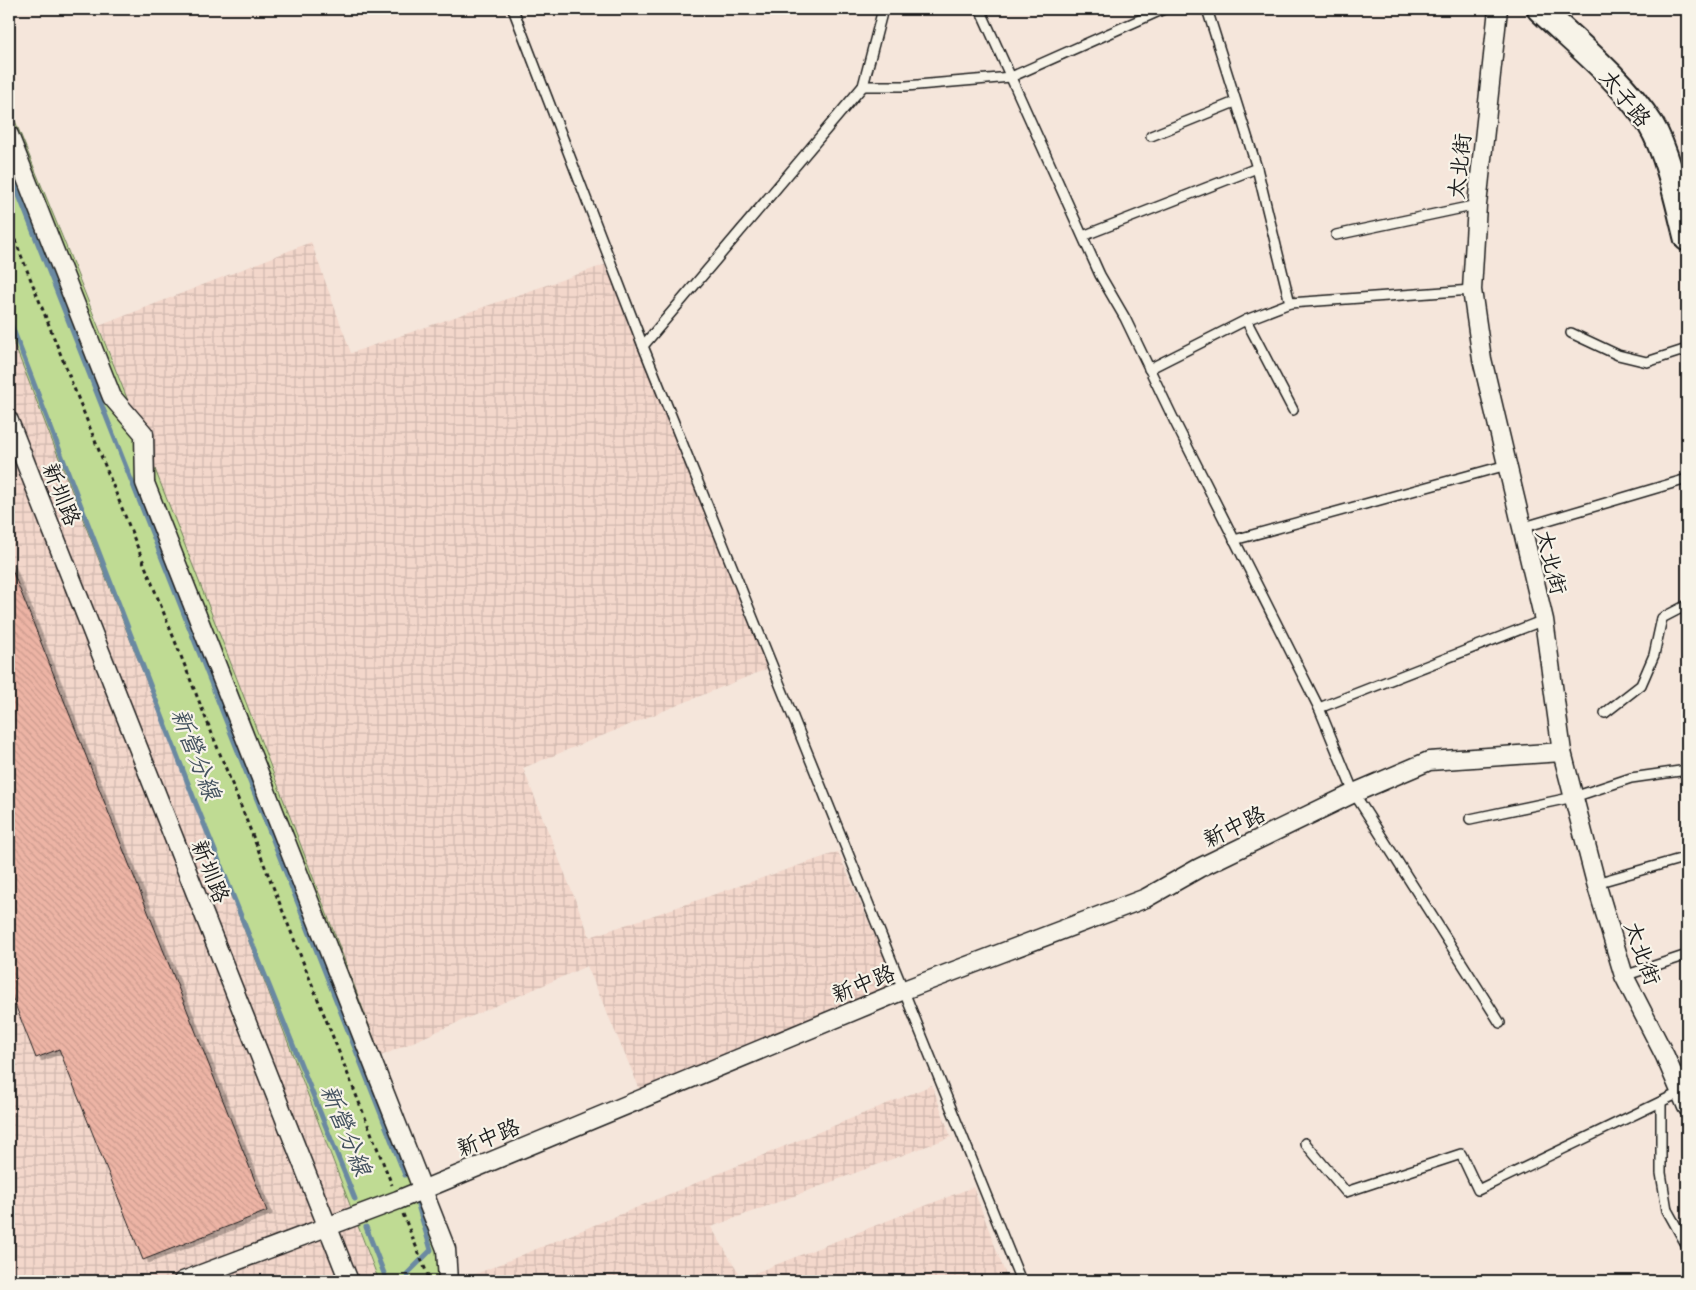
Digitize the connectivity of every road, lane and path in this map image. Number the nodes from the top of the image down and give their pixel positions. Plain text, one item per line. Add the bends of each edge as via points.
1 (513, 9) edge
2 (883, 9) edge
3 (980, 9) edge
4 (1164, 9) edge
5 (1207, 9) edge
6 (1498, 9) edge
7 (1540, 9) edge
8 (1010, 77) junction
9 (863, 86) junction
10 (1236, 102) junction
11 (9, 135) edge
12 (1151, 136) dead end
13 (1257, 168) junction
14 (1681, 190) edge
15 (1477, 205) junction
16 (9, 225) edge
17 (1336, 235) dead end
18 (1083, 236) junction
19 (1687, 238) edge
20 (1472, 290) junction
21 (1290, 303) junction
22 (1246, 320) junction
23 (1571, 333) dead end
24 (643, 346) junction
25 (1687, 349) edge
26 (1148, 369) junction
27 (1293, 410) dead end
28 (9, 421) edge
29 (1507, 465) junction
30 (1687, 479) edge
31 (1520, 528) junction
32 (1234, 540) junction
33 (1687, 605) edge
34 (1544, 620) junction
35 (1319, 708) junction
36 (1605, 713) dead end
37 (1562, 752) junction
38 (1687, 770) edge
39 (1354, 793) junction
40 (1574, 798) junction
41 (1470, 819) dead end
42 (1687, 857) edge
43 (1596, 884) junction
44 (1687, 955) edge
45 (1624, 976) junction
46 (904, 990) junction
47 (1500, 1023) dead end
48 (1684, 1100) edge
49 (1661, 1102) junction
50 (1305, 1143) dead end
51 (422, 1189) junction
52 (398, 1200) junction
53 (327, 1226) junction
54 (1687, 1246) edge
55 (183, 1281) edge
56 (349, 1281) edge
57 (430, 1281) edge
58 (448, 1281) edge
59 (1021, 1281) edge

1 - 24 lane
2 - 9 lane
3 - 8 lane
4 - 8 lane
5 - 10 lane
6 - 15 street, 太北街
7 - 14 street, 太子路 via 1628,94 1652,127
8 - 9 lane via 906,86
8 - 18 lane
9 - 24 lane
10 - 12 lane
10 - 13 lane
11 - 51 street via 112,397 144,434 146,483
13 - 18 lane
13 - 21 lane
14 - 19 street, 太子路
15 - 17 lane
15 - 20 street, 太北街
16 - 52 path
18 - 26 lane
20 - 21 lane
20 - 29 street, 太北街 via 1482,360
21 - 22 lane
22 - 26 lane
22 - 27 lane
23 - 25 lane via 1618,355 1647,362
24 - 46 lane
26 - 32 lane
28 - 53 street, 新圳路
29 - 31 street, 太北街
29 - 32 lane
30 - 31 lane
31 - 34 street, 太北街
32 - 35 lane
33 - 36 lane via 1662,618 1654,655 1641,685
34 - 35 lane
34 - 37 street, 太北街
35 - 39 lane
37 - 39 street, 新中路 via 1429,761
37 - 40 street, 太北街
38 - 40 lane via 1631,778
39 - 46 street, 新中路 via 1199,868 1146,898
39 - 47 lane
40 - 41 lane
40 - 43 street, 太北街
42 - 43 lane
43 - 45 street, 太北街
44 - 45 lane
45 - 48 street, 太北街
46 - 51 street, 新中路
46 - 59 lane
48 - 49 lane
49 - 50 lane via 1478,1190 1461,1154 1346,1192
49 - 54 lane via 1661,1173 1667,1210
51 - 52 street, 新中路
51 - 58 street via 446,1249
52 - 53 street, 新中路
52 - 57 path
53 - 55 street, 新中路
53 - 56 street, 新圳路

